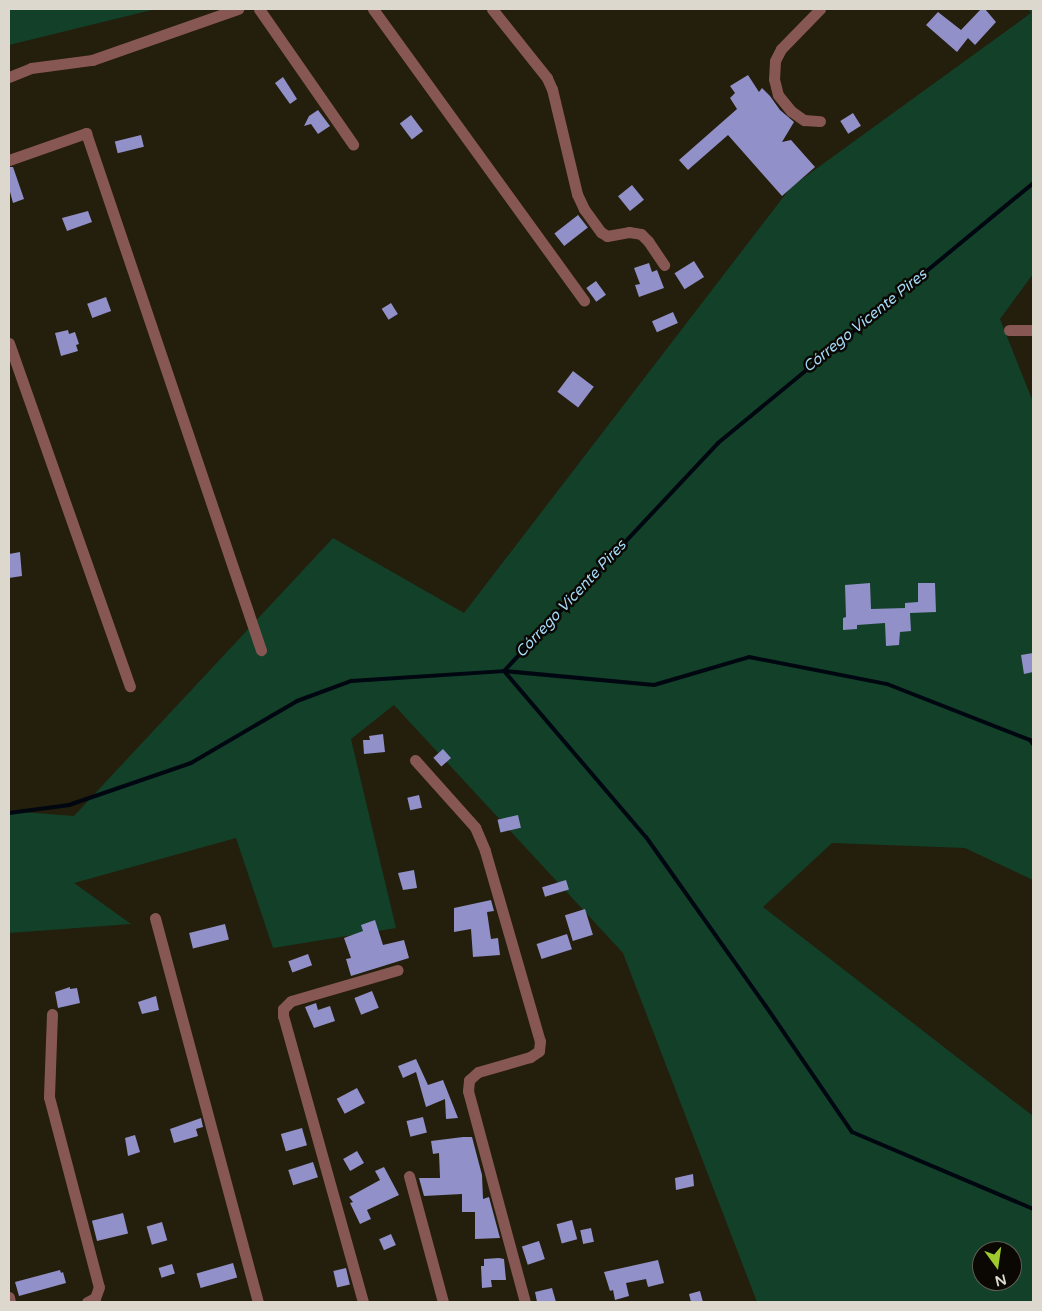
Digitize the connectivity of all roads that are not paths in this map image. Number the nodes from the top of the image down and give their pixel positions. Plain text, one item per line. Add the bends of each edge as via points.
1 (238, 9) edge
2 (259, 9) edge
3 (373, 9) edge
4 (492, 9) edge
5 (820, 9) edge
6 (9, 77) edge
7 (820, 121) dead end
8 (353, 144) dead end
9 (9, 160) edge
10 (664, 265) dead end
11 (584, 301) dead end
12 (1009, 330) dead end
13 (1033, 330) edge
14 (9, 342) edge
15 (261, 650) dead end
16 (130, 686) dead end
17 (415, 760) dead end
18 (156, 918) dead end
19 (398, 970) dead end
20 (52, 1014) dead end
21 (409, 1176) dead end
22 (9, 1297) edge
23 (10, 1302) edge
24 (87, 1302) edge
25 (258, 1302) edge
26 (363, 1302) edge
27 (443, 1302) edge
28 (525, 1302) edge

1 - 6 street via 92,60 31,68
2 - 8 street
3 - 11 street
4 - 10 street via 547,78 577,194 584,209 601,232 608,236 629,232 641,234
5 - 7 street via 781,49 775,61 774,79 778,95 791,111 804,120
9 - 15 street via 86,133
12 - 13 street
14 - 16 street
17 - 28 street via 474,827 485,851 540,1041 539,1051 530,1056 478,1072 469,1080 468,1091
18 - 25 street
19 - 26 street via 291,1001 283,1009
20 - 24 street via 49,1097 99,1287 95,1298
21 - 27 street
22 - 23 street

